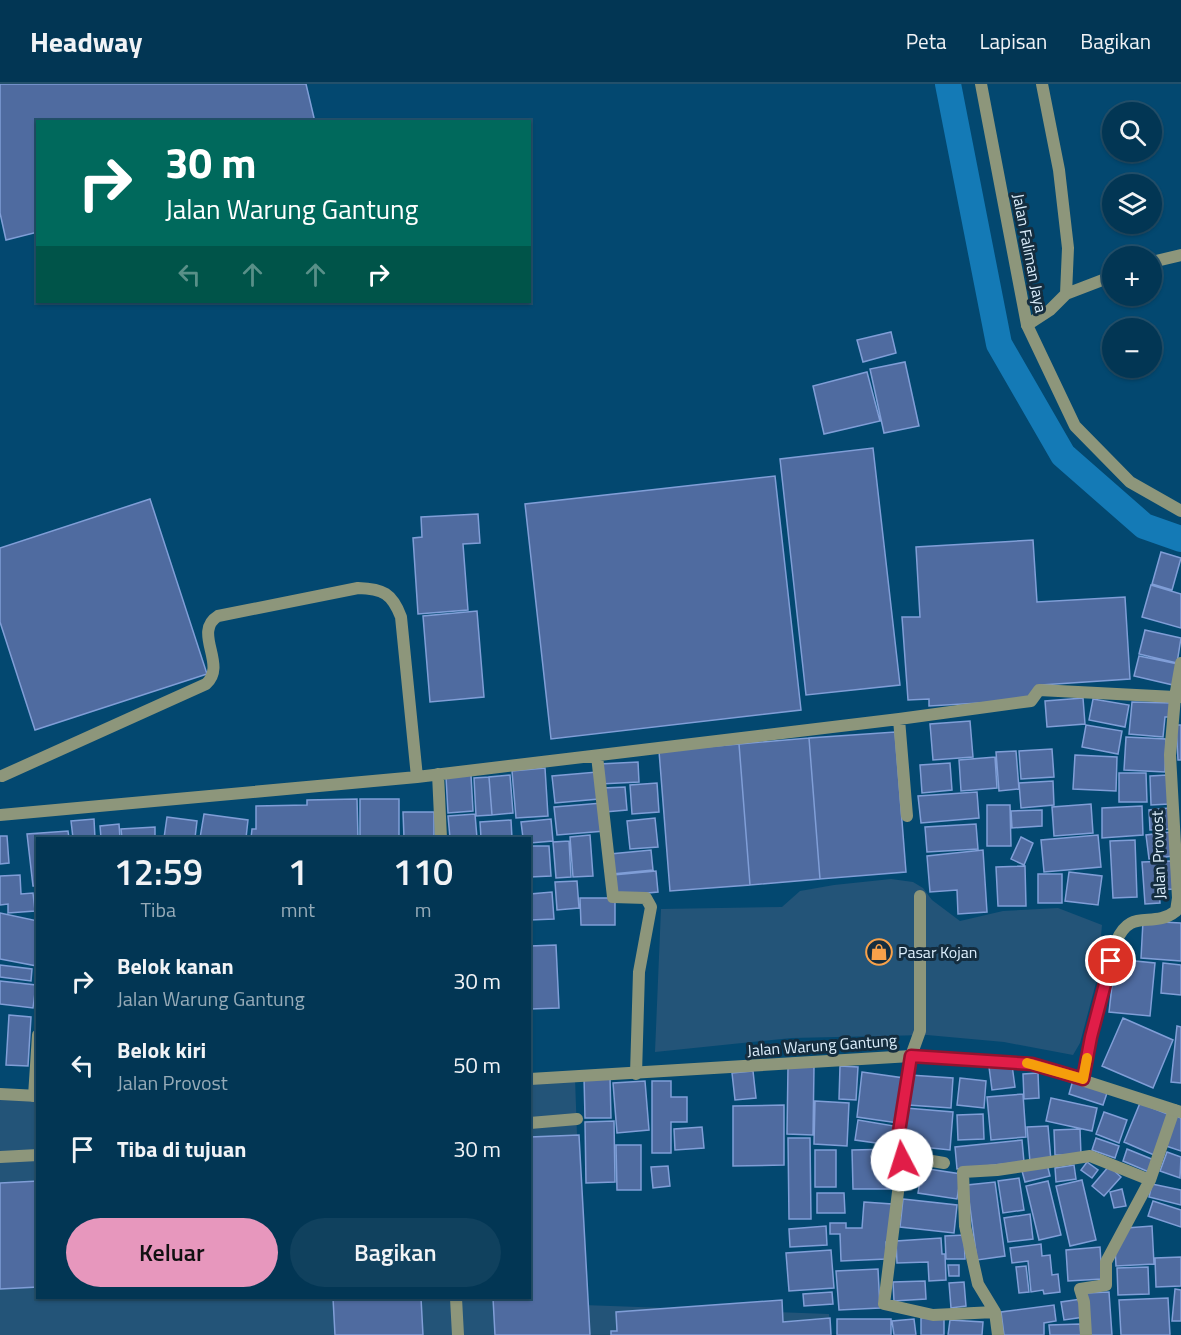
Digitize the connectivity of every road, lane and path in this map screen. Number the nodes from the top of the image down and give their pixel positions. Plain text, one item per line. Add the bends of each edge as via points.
1 (981, 84) edge
2 (1042, 84) edge
3 (1181, 255) edge
4 (1162, 260) edge
5 (1102, 280) edge
6 (1066, 294) junction
7 (1027, 325) junction
8 (1181, 510) edge
9 (1181, 663) edge
10 (1178, 697) edge
11 (898, 719) junction
12 (597, 756) junction
13 (438, 774) junction
14 (2, 776) dead end
15 (417, 777) junction
16 (0, 815) edge
17 (907, 816) dead end
18 (441, 837) edge
19 (920, 896) dead end
20 (911, 1056) junction
21 (636, 1074) junction
22 (531, 1079) edge
23 (1083, 1079) junction
24 (0, 1094) edge
25 (36, 1096) edge
26 (1177, 1111) edge
27 (577, 1119) dead end
28 (531, 1123) edge
29 (36, 1155) edge
30 (0, 1158) edge
31 (902, 1160) junction
32 (944, 1163) dead end
33 (1150, 1180) junction
34 (456, 1299) edge
35 (995, 1312) junction
36 (458, 1335) edge
37 (998, 1335) edge
38 (1086, 1335) edge

1 - 7 street, Jalan Faliman Jaya
2 - 6 street via 1059,170 1068,248
3 - 4 street
5 - 6 street
6 - 7 street
7 - 8 street, Jalan Faliman Jaya via 1075,426 1130,482
9 - 10 street
10 - 11 street via 1039,690 1031,701
10 - 23 street, Jalan Provost via 1170,755 1176,911 1168,918 1131,922 1122,929
11 - 12 street
11 - 17 street
12 - 13 street
12 - 21 street via 613,897 646,898 651,907 639,972
13 - 15 street
13 - 18 street
14 - 15 street via 206,684 214,667 208,627 218,615 358,588 387,593 401,617
15 - 16 street
19 - 20 street via 920,1030
20 - 21 street, Jalan Warung Gantung
20 - 23 street, Jalan Warung Gantung via 1032,1064
20 - 31 street via 898,1138
21 - 22 street, Jalan Warung Gantung
23 - 26 street, Jalan Warung Gantung
24 - 25 street
26 - 33 street
27 - 28 street
29 - 30 street
31 - 32 street
31 - 35 street via 884,1304 933,1315
33 - 35 street via 1090,1156 963,1172 965,1226 978,1284
33 - 38 street via 1106,1262 1106,1285 1080,1289
34 - 36 street
35 - 37 street

